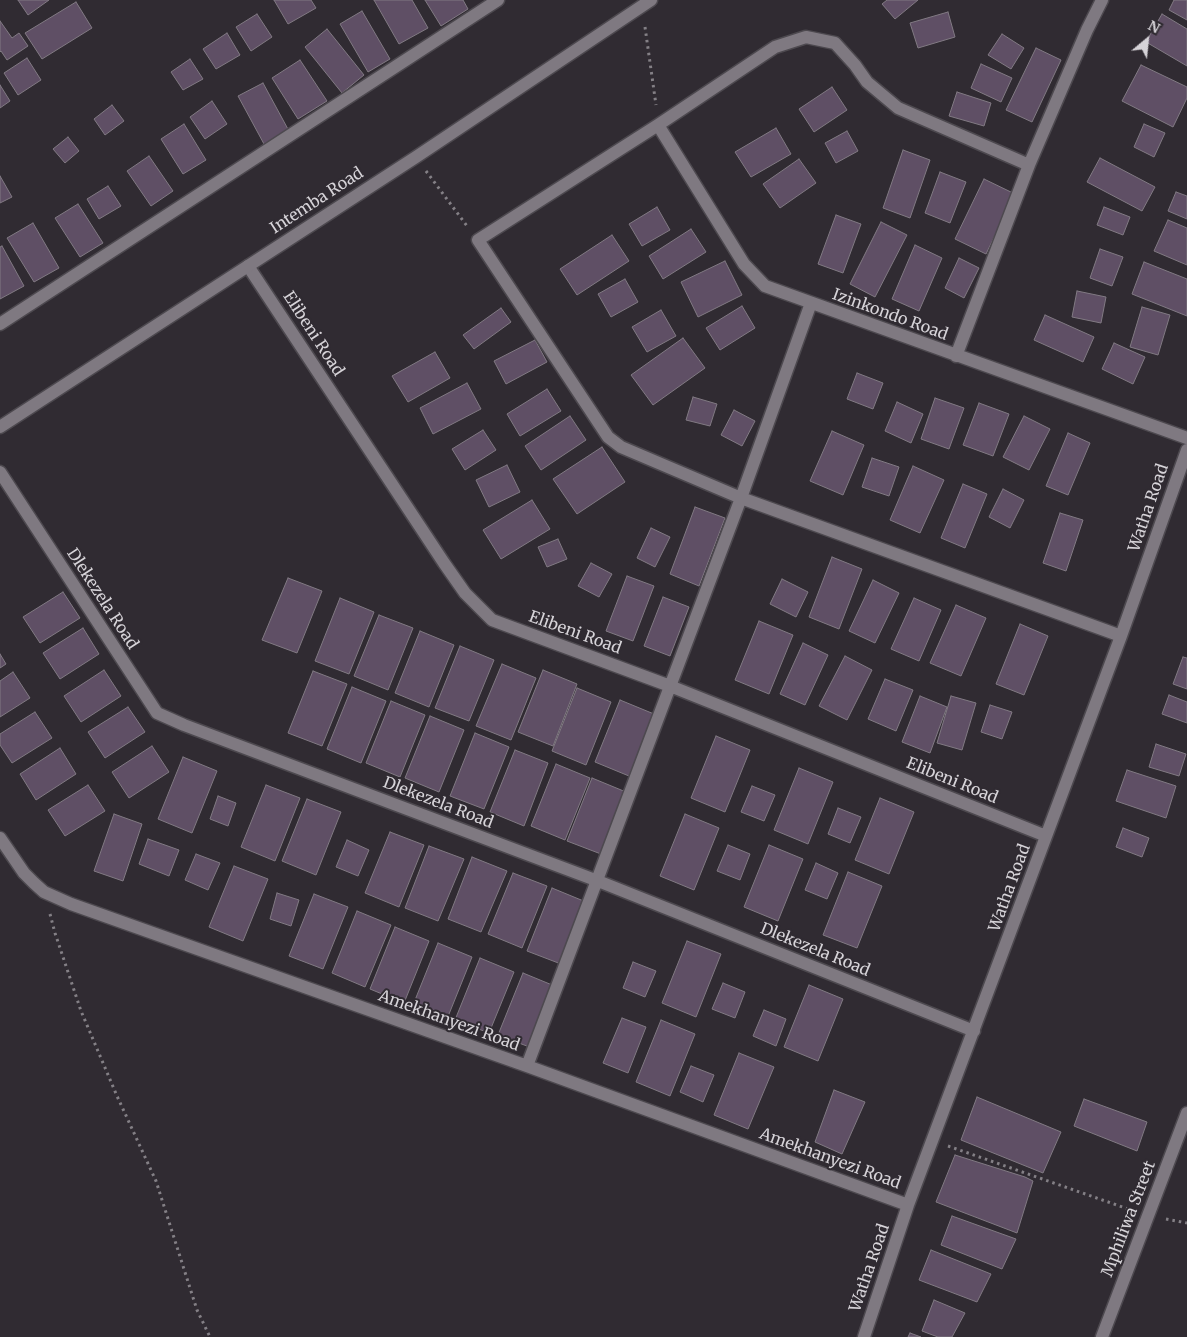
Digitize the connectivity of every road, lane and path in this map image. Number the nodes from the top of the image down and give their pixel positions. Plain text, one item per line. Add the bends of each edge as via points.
1 (498, 0) edge
2 (1102, 0) edge
3 (646, 3) edge
4 (658, 125) junction
5 (416, 157) junction
6 (1029, 165) junction
7 (478, 240) junction
8 (248, 266) junction
9 (811, 304) junction
10 (0, 324) edge
11 (956, 356) junction
12 (0, 427) edge
13 (1187, 438) edge
14 (1187, 450) edge
15 (0, 472) edge
16 (741, 498) junction
17 (1121, 636) junction
18 (670, 686) junction
19 (1046, 836) junction
20 (0, 838) edge
21 (598, 881) junction
22 (44, 892) junction
23 (974, 1031) junction
24 (527, 1066) junction
25 (1187, 1113) edge
26 (933, 1141) junction
27 (908, 1206) junction
28 (1148, 1216) junction
29 (1187, 1223) edge
30 (210, 1337) edge
31 (864, 1337) edge
32 (1102, 1337) edge

1 - 10 street
2 - 6 street
3 - 4 path
3 - 5 street, Intemba Road
4 - 6 street via 775,48 806,37 835,43 867,82 898,108
4 - 7 street
4 - 9 street, Izinkondo Road via 744,264 765,286
5 - 7 path
5 - 8 street, Intemba Road
6 - 11 street
7 - 16 street via 608,437 621,447
8 - 12 street, Intemba Road
8 - 18 street, Elibeni Road via 444,563 465,593 492,620
9 - 11 street, Izinkondo Road
9 - 16 street
11 - 13 street, Izinkondo Road
14 - 17 street, Watha Road
15 - 21 street, Dlekezela Road via 157,713
16 - 17 street
16 - 18 street
17 - 19 street, Watha Road
18 - 19 street, Elibeni Road
18 - 21 street
19 - 23 street, Watha Road
20 - 22 street, Amekhanyezi Road via 24,873
21 - 23 street, Dlekezela Road
21 - 24 street
22 - 24 street, Amekhanyezi Road
22 - 30 path via 82,1011 156,1181 198,1310
23 - 26 street, Watha Road
24 - 27 street, Amekhanyezi Road
25 - 28 street, Mphiliwa Street
26 - 27 street, Watha Road
26 - 28 path
27 - 31 street, Watha Road
28 - 29 path
28 - 32 street, Mphiliwa Street

